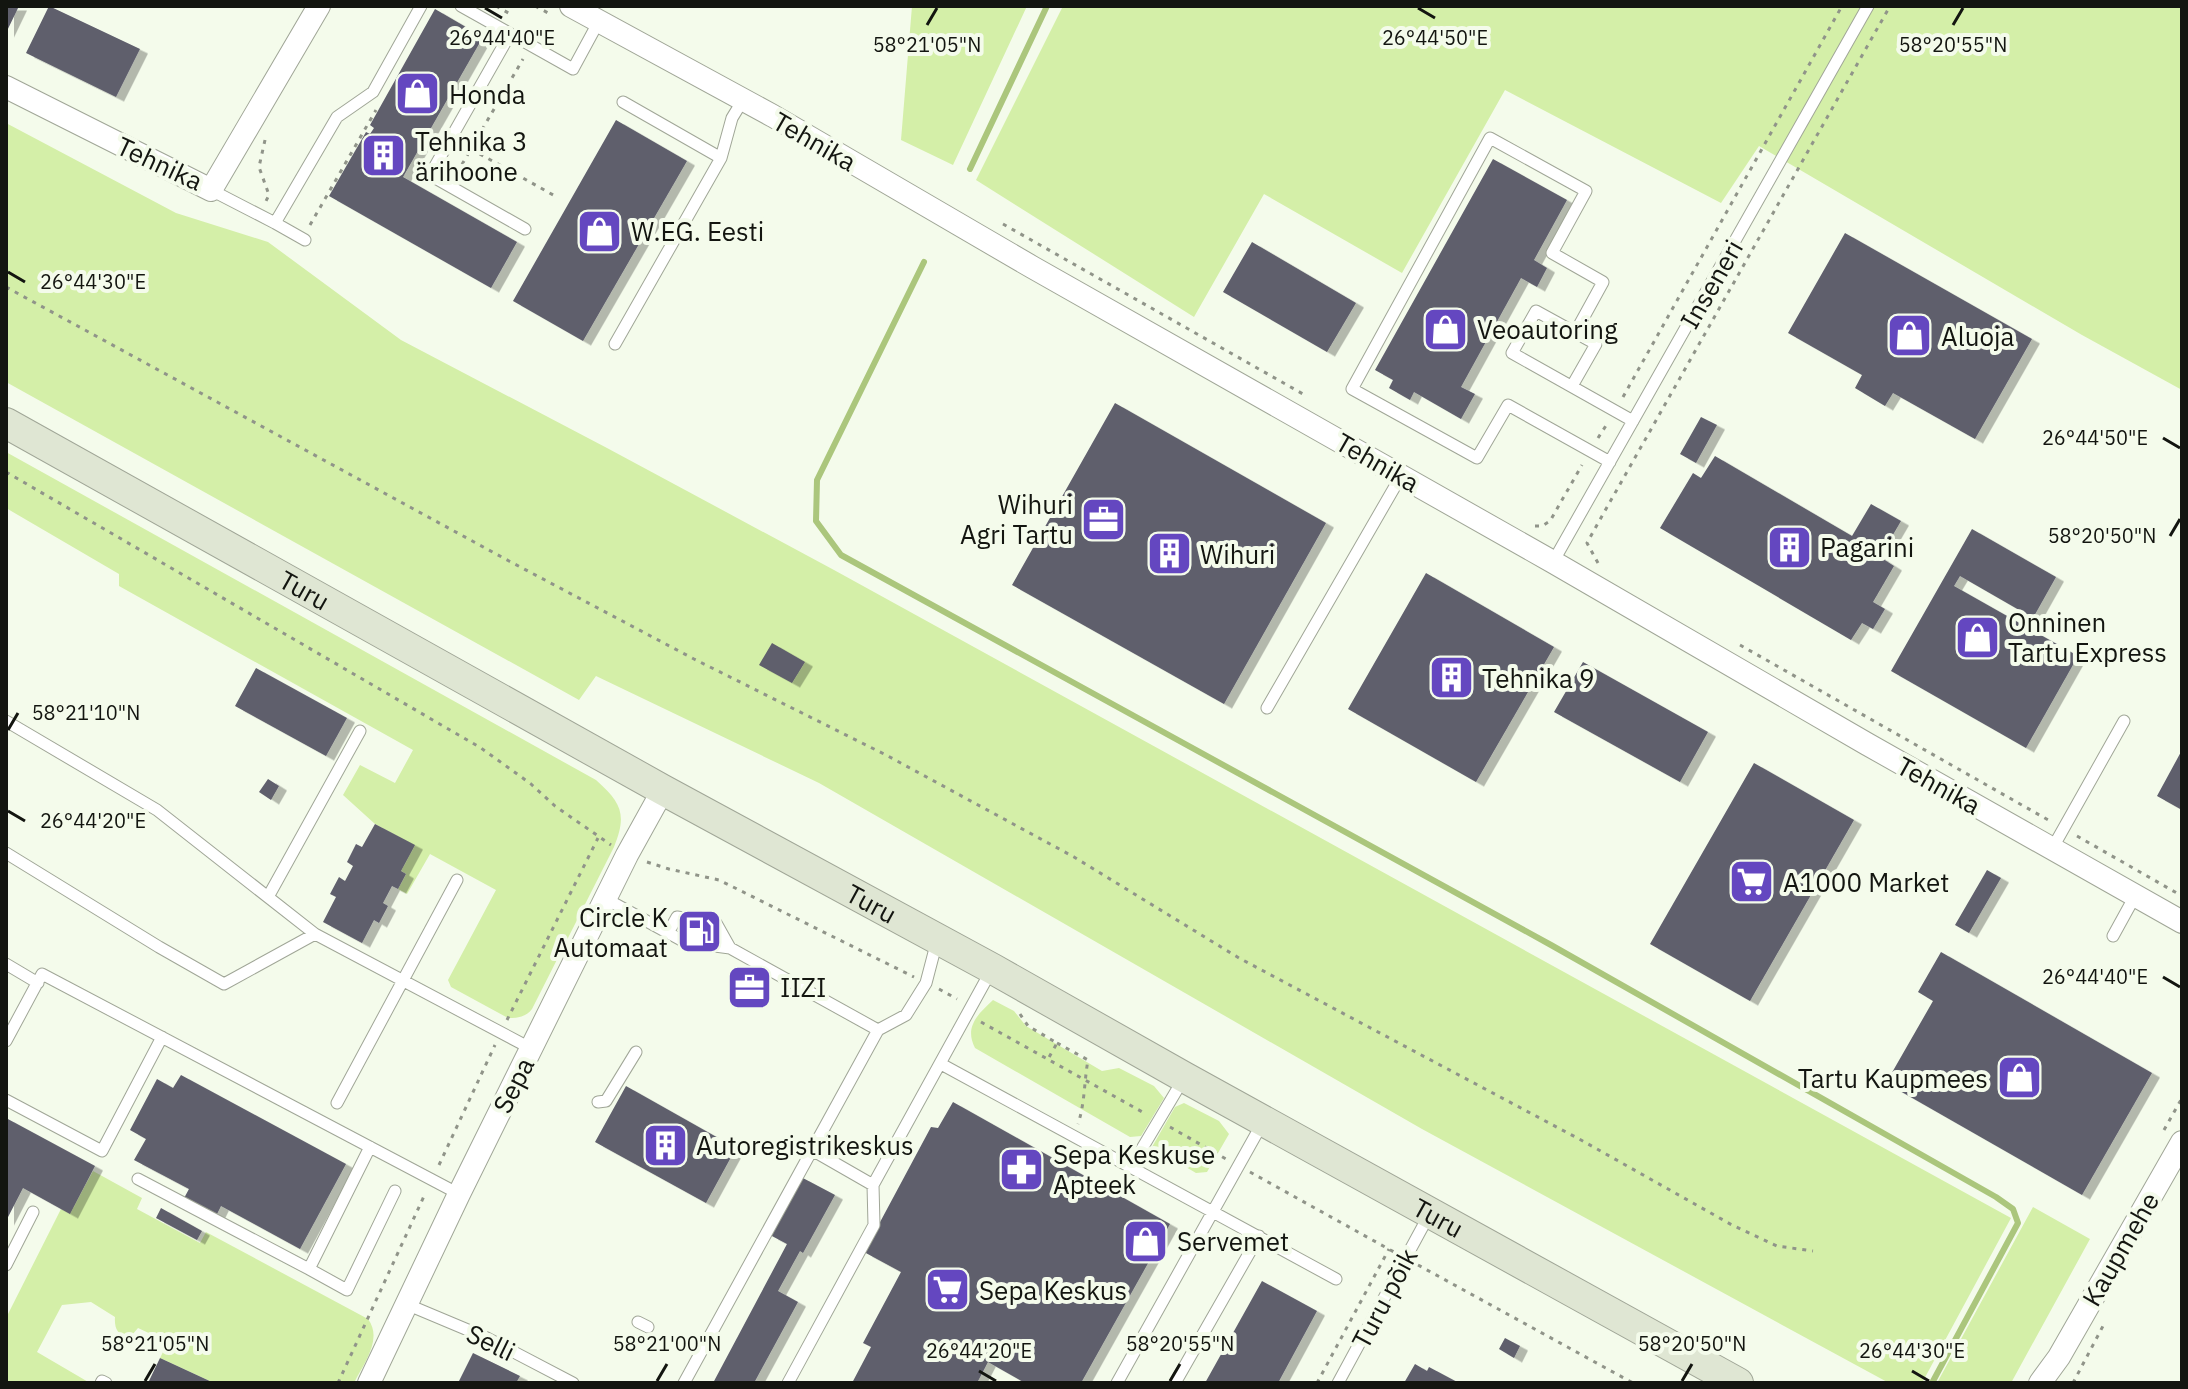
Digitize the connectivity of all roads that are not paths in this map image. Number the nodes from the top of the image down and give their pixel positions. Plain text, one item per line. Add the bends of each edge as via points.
1 (319, 6) edge
2 (421, 6) edge
3 (461, 6) edge
4 (571, 6) edge
5 (1868, 6) edge
6 (599, 21) junction
7 (510, 34) junction
8 (6, 87) edge
9 (743, 100) junction
10 (623, 102) dead end
11 (721, 158) junction
12 (211, 190) junction
13 (275, 223) junction
14 (525, 229) dead end
15 (304, 239) road end
16 (1575, 333) junction
17 (615, 344) dead end
18 (1572, 386) junction
19 (1633, 421) junction
20 (6, 423) edge
21 (1610, 462) junction
22 (1401, 476) junction
23 (1553, 562) junction
24 (1267, 708) dead end
25 (6, 721) edge
26 (2124, 721) dead end
27 (360, 731) dead end
28 (663, 790) junction
29 (2052, 849) junction
30 (6, 853) edge
31 (457, 880) dead end
32 (2135, 896) junction
33 (268, 897) junction
34 (606, 899) junction
35 (2182, 922) edge
36 (668, 933) junction
37 (315, 934) junction
38 (2113, 936) dead end
39 (938, 939) junction
40 (730, 948) junction
41 (6, 964) edge
42 (993, 969) junction
43 (402, 981) junction
44 (38, 983) junction
45 (11, 1020) edge
46 (878, 1030) junction
47 (162, 1037) junction
48 (6, 1041) edge
49 (532, 1049) junction
50 (636, 1052) dead end
51 (941, 1064) junction
52 (1184, 1077) junction
53 (6, 1100) edge
54 (598, 1102) dead end
55 (337, 1103) dead end
56 (1264, 1121) junction
57 (2182, 1142) edge
58 (370, 1147) junction
59 (812, 1150) junction
60 (1131, 1167) junction
61 (138, 1179) dead end
62 (873, 1185) junction
63 (395, 1191) dead end
64 (459, 1194) junction
65 (1213, 1211) junction
66 (33, 1212) dead end
67 (1431, 1213) junction
68 (1259, 1236) junction
69 (6, 1265) edge
70 (309, 1269) junction
71 (1336, 1279) dead end
72 (406, 1304) junction
73 (2059, 1357) junction
74 (369, 1383) edge
75 (573, 1383) edge
76 (684, 1383) edge
77 (788, 1383) edge
78 (1117, 1383) edge
79 (1175, 1383) edge
80 (1338, 1383) edge
81 (1738, 1383) edge
82 (2040, 1383) edge
83 (2048, 1383) edge

1 - 12 street, Tehnika
2 - 13 lane via 373,92 337,117
3 - 7 lane
4 - 6 street, Tehnika
5 - 19 lane, Inseneri
6 - 7 lane via 573,69
6 - 9 street, Tehnika
7 - 14 lane via 430,175
8 - 12 street, Tehnika
9 - 11 lane
9 - 22 street, Tehnika
10 - 11 lane
11 - 17 lane
12 - 13 lane
13 - 15 lane
16 - 18 lane via 1596,344
16 - 18 lane via 1536,311 1512,353
16 - 21 lane via 1603,282 1552,253 1586,191 1490,138 1352,389 1477,458 1508,405
18 - 19 lane
19 - 21 lane, Inseneri
20 - 28 main road, Turu
21 - 23 lane, Inseneri
22 - 23 street, Tehnika
22 - 24 lane
23 - 29 street, Tehnika
25 - 33 lane via 157,810
26 - 29 lane
27 - 33 lane
28 - 34 street, Sepa
28 - 39 main road, Turu
29 - 32 street, Tehnika
30 - 37 lane via 224,984
31 - 43 lane
32 - 35 street, Tehnika
32 - 38 lane
33 - 37 lane
34 - 36 lane
34 - 49 street, Sepa
36 - 40 lane via 685,942
36 - 40 lane via 677,917 716,923
37 - 43 lane
39 - 42 main road, Turu
39 - 46 lane via 926,983 906,1015
40 - 46 lane
41 - 44 lane
42 - 51 lane
42 - 52 main road, Turu
43 - 49 lane
43 - 55 lane
44 - 45 lane
44 - 47 lane via 42,974
45 - 48 lane
46 - 59 lane
47 - 53 lane via 102,1151
47 - 58 lane
49 - 64 street, Sepa
50 - 54 lane via 606,1101
51 - 60 lane
51 - 62 lane
52 - 56 main road, Turu
52 - 60 lane
56 - 65 lane
56 - 67 main road, Turu
57 - 73 street, Kaupmehe
58 - 64 lane
58 - 70 lane
59 - 62 lane
59 - 76 lane
60 - 65 lane
61 - 70 lane
62 - 77 lane via 874,1225
63 - 70 lane via 347,1290
64 - 72 street, Sepa
65 - 68 lane
65 - 78 lane
66 - 69 lane
67 - 80 lane, Turu põik
67 - 81 main road, Turu
68 - 71 lane
68 - 79 lane
72 - 74 street, Sepa
72 - 75 lane, Selli
73 - 82 street, Kaupmehe
73 - 83 street, Kaupmehe

